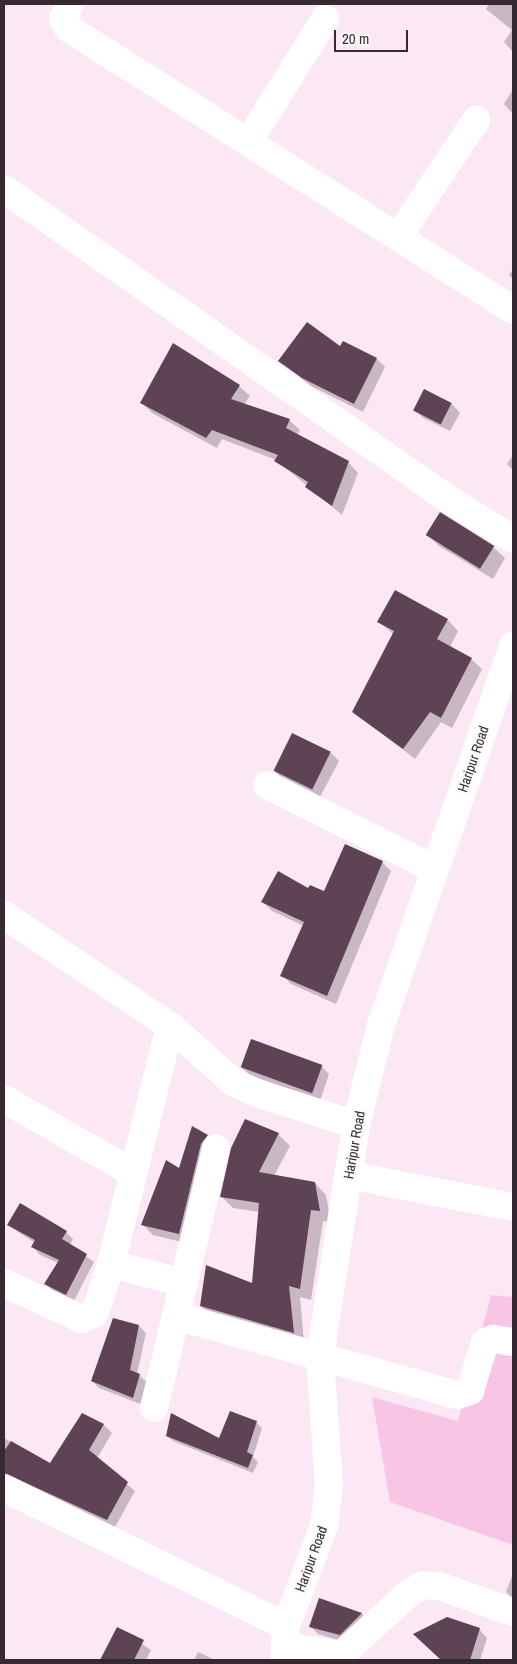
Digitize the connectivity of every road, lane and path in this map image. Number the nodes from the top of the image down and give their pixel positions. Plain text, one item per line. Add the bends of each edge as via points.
1 (70, 4) edge
2 (325, 19) dead end
3 (476, 120) dead end
4 (249, 141) junction
5 (4, 189) edge
6 (398, 237) junction
7 (513, 310) edge
8 (513, 539) edge
9 (513, 645) edge
10 (267, 786) dead end
11 (435, 870) junction
12 (4, 915) edge
13 (170, 1026) junction
14 (4, 1099) edge
15 (356, 1125) junction
16 (216, 1148) dead end
17 (133, 1173) junction
18 (348, 1175) junction
19 (513, 1207) edge
20 (111, 1264) junction
21 (184, 1282) junction
22 (4, 1283) edge
23 (176, 1316) junction
24 (513, 1342) edge
25 (320, 1356) junction
26 (154, 1408) dead end
27 (4, 1488) edge
28 (513, 1612) edge
29 (285, 1644) edge

1 - 4 street via 63,19 68,28
2 - 4 street
3 - 6 street
4 - 6 street
5 - 8 street via 448,499
6 - 7 street
9 - 11 street, Haripur Road
10 - 11 street
11 - 15 street, Haripur Road via 381,1025
12 - 13 street
13 - 15 street via 233,1082 254,1092
13 - 17 street
14 - 17 street
15 - 18 street, Haripur Road
16 - 21 street
17 - 20 street
18 - 19 street
18 - 25 street, Haripur Road
20 - 21 street
20 - 22 street via 95,1313 87,1318
21 - 23 street
23 - 25 street
23 - 26 street
24 - 25 street via 493,1339 485,1342 470,1391 457,1395
25 - 29 street, Haripur Road via 329,1486 324,1526
27 - 29 street
28 - 29 street via 439,1586 423,1585 410,1592 341,1655

